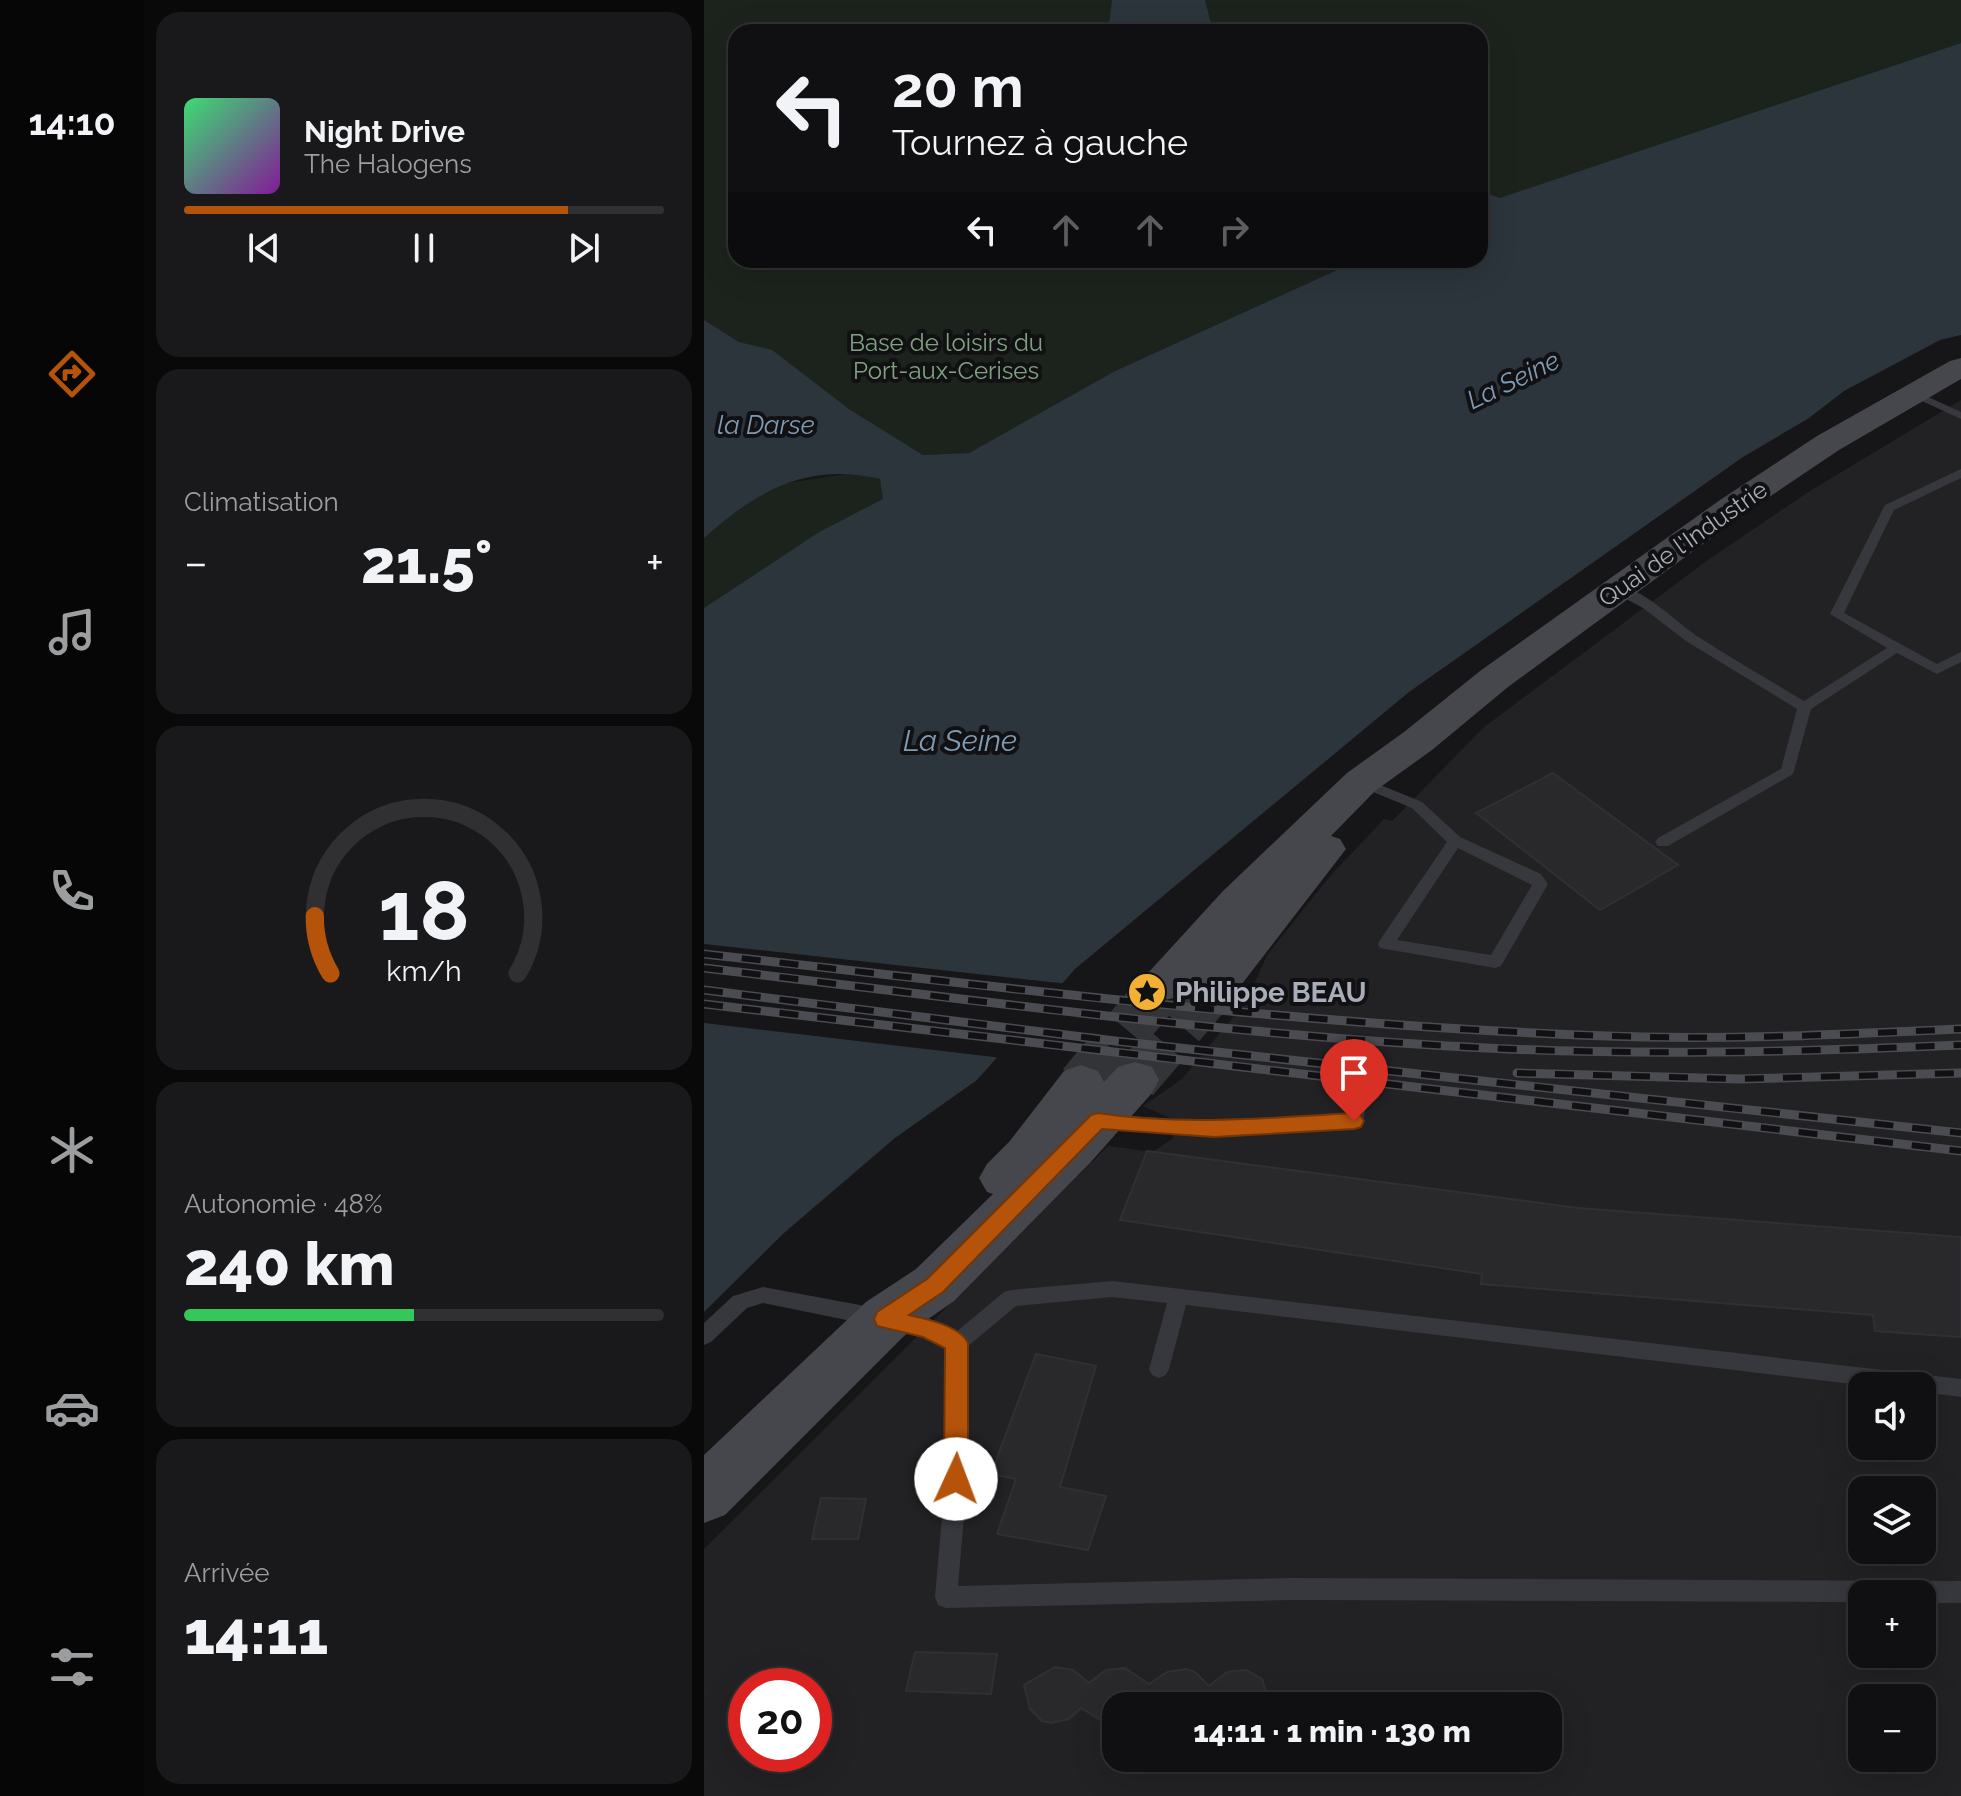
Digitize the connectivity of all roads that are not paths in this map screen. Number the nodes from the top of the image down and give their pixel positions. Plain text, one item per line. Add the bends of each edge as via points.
1 (1961, 367) edge
2 (1913, 393) junction
3 (1961, 416) edge
4 (1961, 473) edge
5 (1618, 589) junction
6 (1897, 647) junction
7 (1961, 656) edge
8 (1804, 707) junction
9 (1370, 786) junction
10 (1455, 841) junction
11 (1663, 842) dead end
12 (1164, 985) tunnel mouth
13 (1212, 990) tunnel mouth
14 (1135, 1080) tunnel mouth
15 (1357, 1101) dead end
16 (1089, 1102) junction
17 (1179, 1295) junction
18 (885, 1319) junction
19 (704, 1336) edge
20 (957, 1343) junction
21 (1159, 1369) dead end
22 (1961, 1388) edge
23 (704, 1495) edge
24 (1961, 1592) edge

1 - 2 main road, Quai de l'Industrie
2 - 3 lane
2 - 5 main road, Quai de l'Industrie via 1828,443
4 - 6 lane via 1889,508 1837,614
5 - 8 lane
5 - 9 main road, Quai de l'Industrie via 1494,679
6 - 7 lane via 1937,670
6 - 8 lane
8 - 11 lane via 1788,771
9 - 10 lane via 1417,805
9 - 12 main road, Quai de l'Industrie via 1239,902
9 - 13 main road, Quai de l'Industrie
10 - 10 lane via 1386,944 1495,962 1540,884
14 - 16 main road
15 - 16 lane via 1354,1121 1214,1129 1129,1125
16 - 18 main road via 935,1285
17 - 20 lane via 1112,1289 1011,1298
17 - 21 lane
17 - 22 lane
18 - 19 lane via 763,1295 740,1302
18 - 20 lane
18 - 23 main road
20 - 24 lane via 958,1459 946,1597 1291,1589

